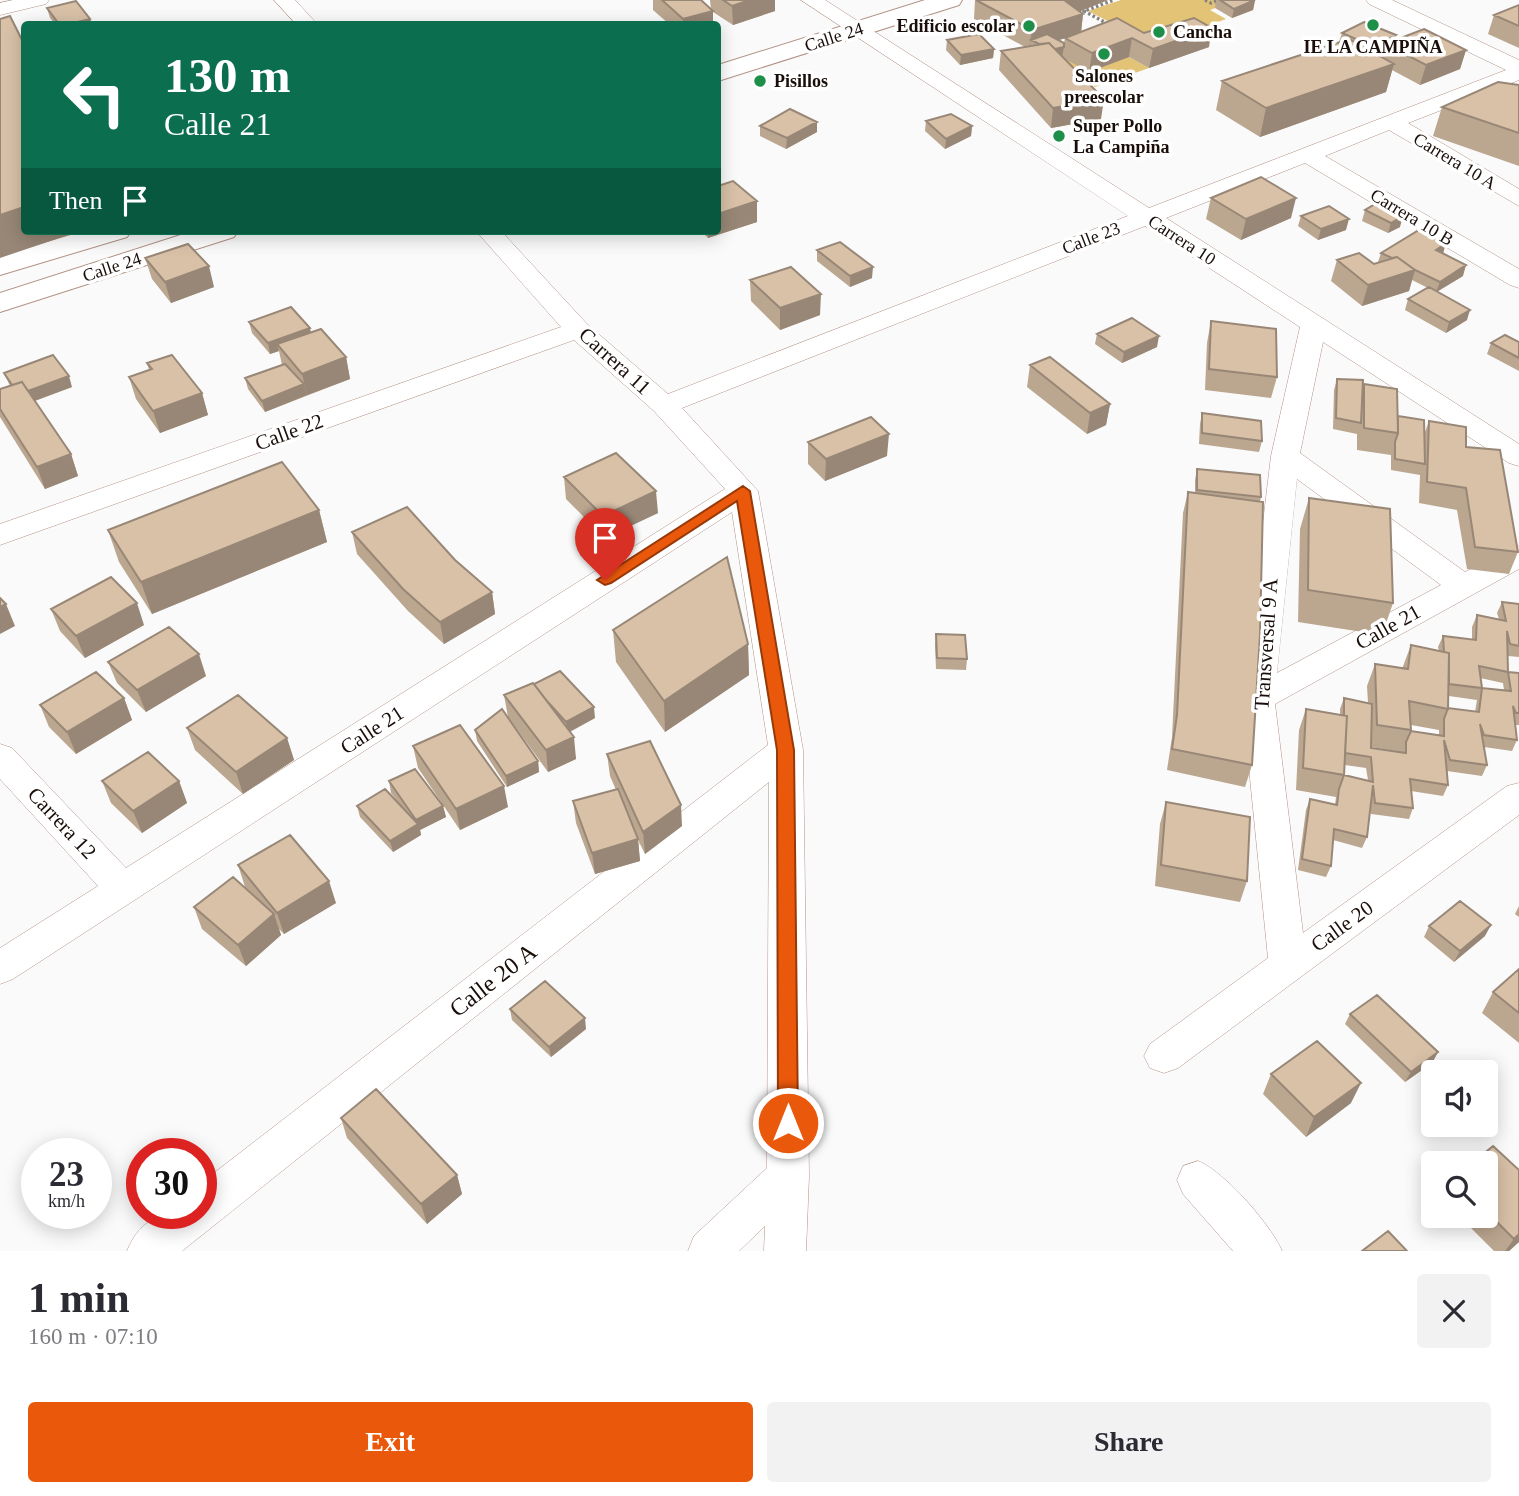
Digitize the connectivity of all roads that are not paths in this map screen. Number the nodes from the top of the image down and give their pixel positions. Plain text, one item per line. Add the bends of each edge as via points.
1 (284, 0) edge
2 (876, 0) edge
3 (950, 0) edge
4 (1376, 0) edge
5 (821, 7) edge
6 (304, 21) edge
7 (856, 30) junction
8 (721, 47) edge
9 (1519, 70) edge
10 (721, 72) edge
11 (1391, 122) junction
12 (1306, 154) junction
13 (1519, 199) edge
14 (1145, 216) junction
15 (103, 235) edge
16 (211, 235) edge
17 (492, 235) edge
18 (0, 266) edge
19 (1519, 280) edge
20 (0, 303) edge
21 (1314, 325) junction
22 (578, 330) junction
23 (664, 405) junction
24 (1285, 456) junction
25 (1519, 457) edge
26 (743, 491) junction
27 (0, 535) edge
28 (1519, 556) edge
29 (1463, 586) junction
30 (1258, 698) junction
31 (786, 750) junction
32 (0, 757) edge
33 (1519, 796) edge
34 (124, 890) junction
35 (1288, 966) junction
36 (0, 968) edge
37 (1164, 1056) dead end
38 (788, 1176) junction
39 (1198, 1181) dead end
40 (217, 1196) edge
41 (176, 1229) edge
42 (148, 1251) edge
43 (709, 1251) edge
44 (785, 1251) edge
45 (1261, 1251) edge

1 - 6 street
2 - 5 street, Calle 24
3 - 7 street, Calle 24
4 - 9 street
5 - 7 street, Carrera 10
5 - 8 street, Calle 24
7 - 10 street, Calle 24
7 - 14 street, Carrera 10
9 - 11 street, Calle 23
11 - 12 street, Calle 23
11 - 13 street, Carrera 10 A
12 - 14 street, Calle 23
12 - 19 street, Carrera 10 B
14 - 21 street, Carrera 10
14 - 23 street, Calle 23
15 - 18 street, Calle 24
16 - 20 street, Calle 24
17 - 22 street, Carrera 11
21 - 24 street, Transversal 9 A
21 - 25 street, Carrera 10
22 - 23 street, Carrera 11
22 - 27 street, Calle 22
23 - 26 street, Carrera 11
24 - 29 street
24 - 30 street, Transversal 9 A
26 - 31 street
26 - 34 street, Calle 21
28 - 29 street, Calle 21
29 - 30 street, Calle 21
30 - 35 street, Transversal 9 A
31 - 38 street
31 - 40 street, Calle 20 A
32 - 34 street, Carrera 12
33 - 35 street, Calle 20
34 - 36 street, Calle 21
35 - 37 street, Calle 20
38 - 43 street
38 - 44 street
39 - 45 street
41 - 42 street

